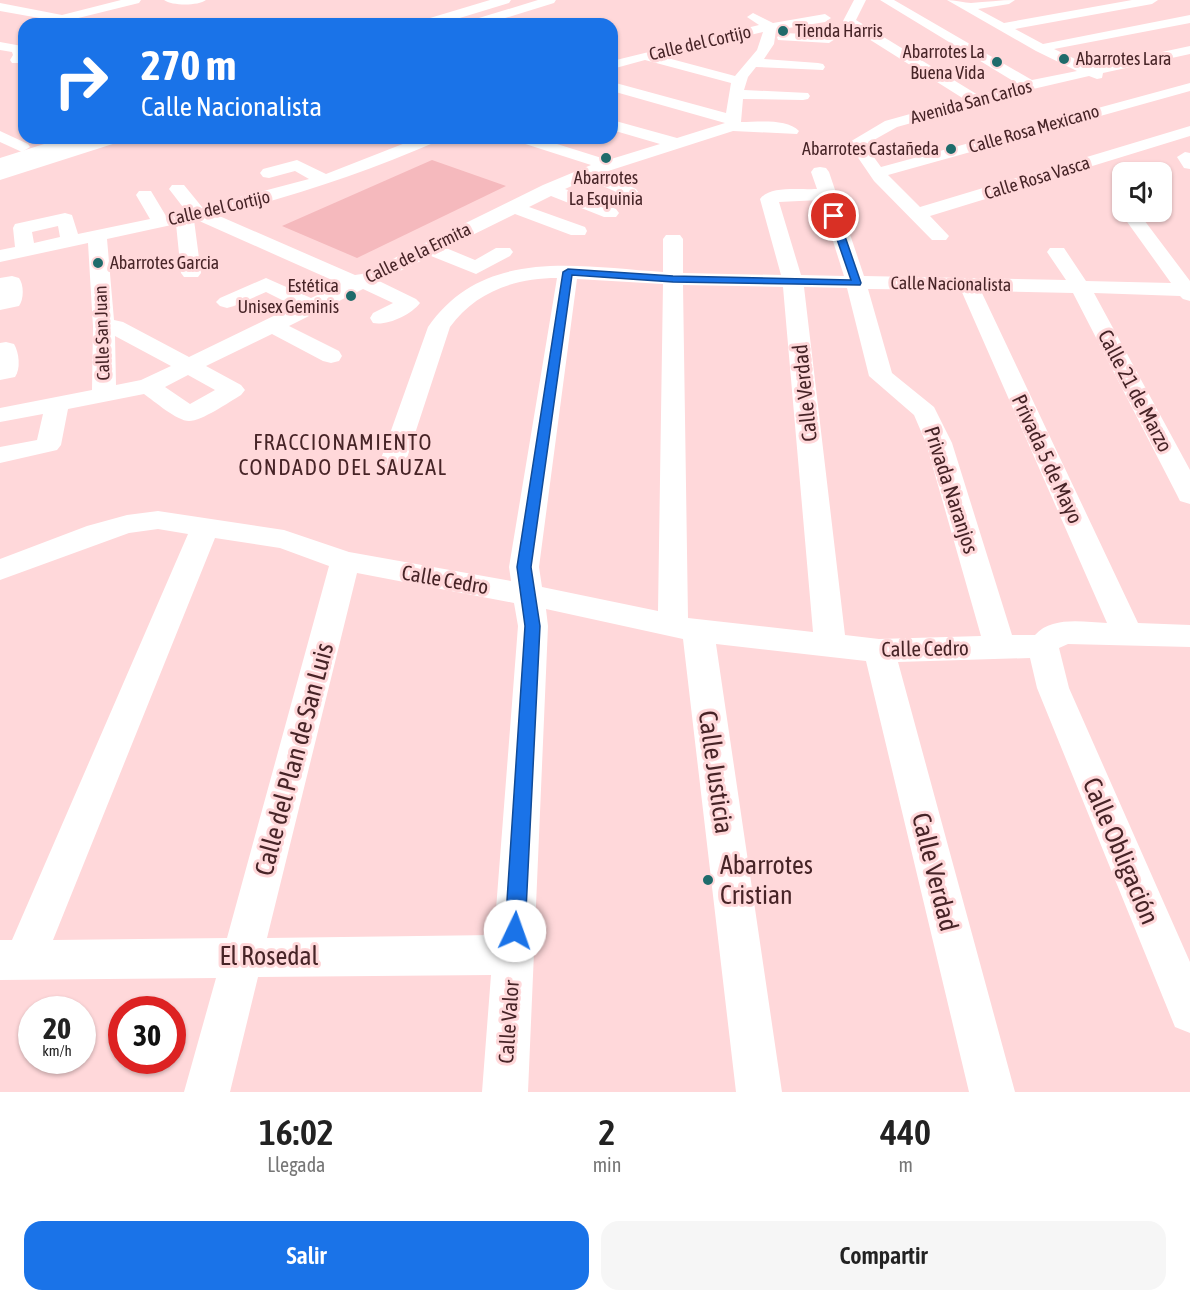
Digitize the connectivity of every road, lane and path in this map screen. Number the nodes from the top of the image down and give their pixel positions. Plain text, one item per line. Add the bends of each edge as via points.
1 (135, 0) edge
2 (170, 0) edge
3 (200, 0) edge
4 (504, 0) edge
5 (529, 0) edge
6 (546, 0) edge
7 (860, 0) edge
8 (886, 0) edge
9 (953, 0) edge
10 (1009, 0) edge
11 (1152, 0) edge
12 (0, 7) edge
13 (967, 7) junction
14 (63, 18) joint
15 (473, 18) edge
16 (474, 18) edge
17 (475, 18) edge
18 (825, 18) dead end
19 (1190, 19) edge
20 (792, 23) junction
21 (705, 26) dead end
22 (1003, 27) junction
23 (684, 31) dead end
24 (771, 31) junction
25 (726, 36) junction
26 (829, 39) dead end
27 (707, 40) junction
28 (0, 46) edge
29 (1041, 48) junction
30 (622, 49) dead end
31 (643, 49) junction
32 (1190, 50) edge
33 (18, 52) edge
34 (18, 60) edge
35 (0, 62) edge
36 (618, 62) edge
37 (756, 63) junction
38 (818, 67) dead end
39 (1090, 72) junction
40 (1112, 80) dead end
41 (1030, 85) junction
42 (738, 87) junction
43 (1134, 87) dead end
44 (1190, 87) edge
45 (618, 88) edge
46 (1156, 95) junction
47 (803, 96) dead end
48 (977, 101) junction
49 (1179, 102) dead end
50 (732, 123) junction
51 (618, 127) edge
52 (1190, 131) edge
53 (0, 136) edge
54 (761, 141) dead end
55 (32, 144) edge
56 (63, 144) edge
57 (97, 144) edge
58 (541, 144) edge
59 (679, 144) junction
60 (369, 146) dead end
61 (399, 146) edge
62 (22, 147) junction
63 (0, 154) edge
64 (0, 164) edge
65 (607, 165) junction
66 (587, 172) junction
67 (820, 172) dead end
68 (878, 173) junction
69 (0, 175) edge
70 (324, 180) junction
71 (549, 189) junction
72 (292, 190) junction
73 (630, 193) dead end
74 (826, 194) junction
75 (186, 204) junction
76 (512, 207) junction
77 (610, 213) dead end
78 (918, 214) junction
79 (161, 222) junction
80 (1136, 222) edge
81 (578, 231) dead end
82 (97, 235) junction
83 (456, 235) junction
84 (939, 236) dead end
85 (673, 239) dead end
86 (429, 248) junction
87 (1057, 252) dead end
88 (0, 256) edge
89 (568, 272) junction
90 (191, 273) dead end
91 (673, 279) junction
92 (359, 281) junction
93 (793, 281) junction
94 (856, 283) junction
95 (0, 284) edge
96 (968, 284) junction
97 (1081, 288) junction
98 (1189, 292) edge
99 (0, 304) edge
100 (310, 306) junction
101 (242, 312) dead end
102 (381, 318) dead end
103 (273, 326) junction
104 (104, 327) junction
105 (149, 346) junction
106 (0, 350) edge
107 (331, 356) dead end
108 (104, 364) junction
109 (188, 368) junction
110 (0, 373) edge
111 (148, 386) junction
112 (104, 395) junction
113 (57, 404) junction
114 (0, 415) edge
115 (0, 455) edge
116 (391, 467) dead end
117 (1190, 495) edge
118 (205, 527) junction
119 (345, 561) junction
120 (0, 570) edge
121 (528, 595) junction
122 (686, 627) junction
123 (1127, 633) junction
124 (1190, 636) edge
125 (830, 646) junction
126 (1043, 646) junction
127 (1000, 647) junction
128 (879, 651) junction
129 (514, 955) junction
130 (242, 956) junction
131 (12, 959) edge
132 (1190, 1012) edge
133 (207, 1092) edge
134 (505, 1092) edge
135 (759, 1092) edge
136 (992, 1092) edge

1 - 14 street via 108,12
2 - 3 street
4 - 15 main road
5 - 16 main road
6 - 17 street
7 - 48 street via 849,21
8 - 41 street
9 - 13 street
10 - 13 street
11 - 22 street
12 - 14 street
13 - 22 street
18 - 20 street, Calle del Cortijo
19 - 29 street
20 - 24 street, Calle del Cortijo
20 - 24 street via 773,14 753,17
21 - 25 street
22 - 29 street
23 - 27 street
24 - 25 street, Calle del Cortijo
24 - 26 street
24 - 37 street
25 - 27 street, Calle del Cortijo
27 - 31 street, Calle del Cortijo via 663,51
28 - 33 street
29 - 39 street
30 - 31 street
31 - 36 street, Calle del Cortijo
31 - 42 street
32 - 39 street, Avenida San Carlos
34 - 35 street
37 - 38 street
37 - 42 street via 745,71
39 - 40 street
39 - 41 street, Avenida San Carlos
41 - 48 street, Avenida San Carlos
42 - 47 street
42 - 50 street
43 - 46 street
44 - 46 street, Calle Rosa Mexicano
45 - 50 street
46 - 49 street
46 - 68 street, Calle Rosa Mexicano
48 - 68 street, Avenida San Carlos via 891,124 856,143
50 - 54 street via 792,132
50 - 59 street, Calle de la Ermita
51 - 59 street
52 - 78 street, Calle Rosa Vasca
53 - 62 street
55 - 62 main road
56 - 64 main road
57 - 69 street
58 - 65 street
59 - 65 street, Calle de la Ermita
60 - 61 street
61 - 70 street, Calle del Cortijo
62 - 63 main road
65 - 66 street, Calle de la Ermita
66 - 71 street, Calle de la Ermita
66 - 73 street
67 - 74 street, Privada Naranjos
68 - 78 street
70 - 72 street, Calle del Cortijo
70 - 72 street via 297,165 269,173
71 - 76 street, Calle de la Ermita
71 - 77 street
72 - 75 street, Calle del Cortijo
74 - 93 street, Calle Verdad via 770,199
74 - 94 street, Privada Naranjos
75 - 79 street, Calle del Cortijo
75 - 79 street via 148,200
75 - 90 street
75 - 92 street
76 - 81 street
76 - 83 street, Calle de la Ermita
78 - 84 street
79 - 82 street, Calle del Cortijo
80 - 98 street
82 - 88 street, Calle del Cortijo via 71,241 65,219 22,228 25,250
82 - 104 street, Calle San Juan
83 - 86 street, Calle de la Ermita
83 - 86 street via 503,252 476,268
85 - 91 street, Calle Justicia
86 - 92 street, Calle de la Ermita
87 - 97 street, Calle 21 de Marzo
89 - 91 street, Calle Nacionalista
89 - 116 street, Calle Nacionalista via 537,272 499,280 468,296 448,313 439,327
89 - 121 street, Calle Valor via 524,567
91 - 93 street, Calle Nacionalista
91 - 122 street, Calle Justicia
92 - 100 street, Calle de la Ermita
92 - 102 street via 409,303
93 - 94 street, Calle Nacionalista
93 - 125 street, Calle Verdad
94 - 96 street, Calle Nacionalista
94 - 127 street, Privada Naranjos via 880,376 925,412 939,443
95 - 99 street via 12,282 12,302
96 - 97 street, Calle Nacionalista
96 - 123 street, Privada 5 de Mayo
97 - 98 street, Calle Nacionalista
97 - 117 street, Calle 21 de Marzo
100 - 101 street via 266,284 227,302
100 - 103 street, Calle de la Ermita
103 - 107 street
103 - 109 street, Calle de la Ermita
104 - 105 street via 115,327
104 - 108 street, Calle San Juan
105 - 108 street
105 - 109 street
106 - 110 street via 6,350 7,372
108 - 112 street, Calle San Juan
109 - 111 street, Calle de la Ermita
109 - 111 street via 233,390 189,414
111 - 112 street, Calle de la Ermita
112 - 113 street, Calle de la Ermita
113 - 114 street, Calle de la Ermita
113 - 115 street via 48,445
118 - 119 street, Calle Cedro via 284,539
118 - 120 street, Calle Cedro via 158,520 127,524
118 - 131 street, El Rosedal
119 - 121 street, Calle Cedro
119 - 130 street, Calle del Plan de San Luis
121 - 122 street, Calle Cedro
121 - 129 street, Calle Valor via 533,626
122 - 125 street, Calle Cedro
122 - 135 street, Calle Justicia
123 - 124 street
123 - 126 street via 1053,635
125 - 128 street, Calle Cedro
126 - 127 street, Calle Cedro
126 - 132 street, Calle Obligación via 1053,688
127 - 128 street, Calle Cedro
128 - 136 street, Calle Verdad
129 - 130 street, El Rosedal
129 - 134 street, Calle Valor
130 - 131 street, El Rosedal
130 - 133 street, Calle del Plan de San Luis

